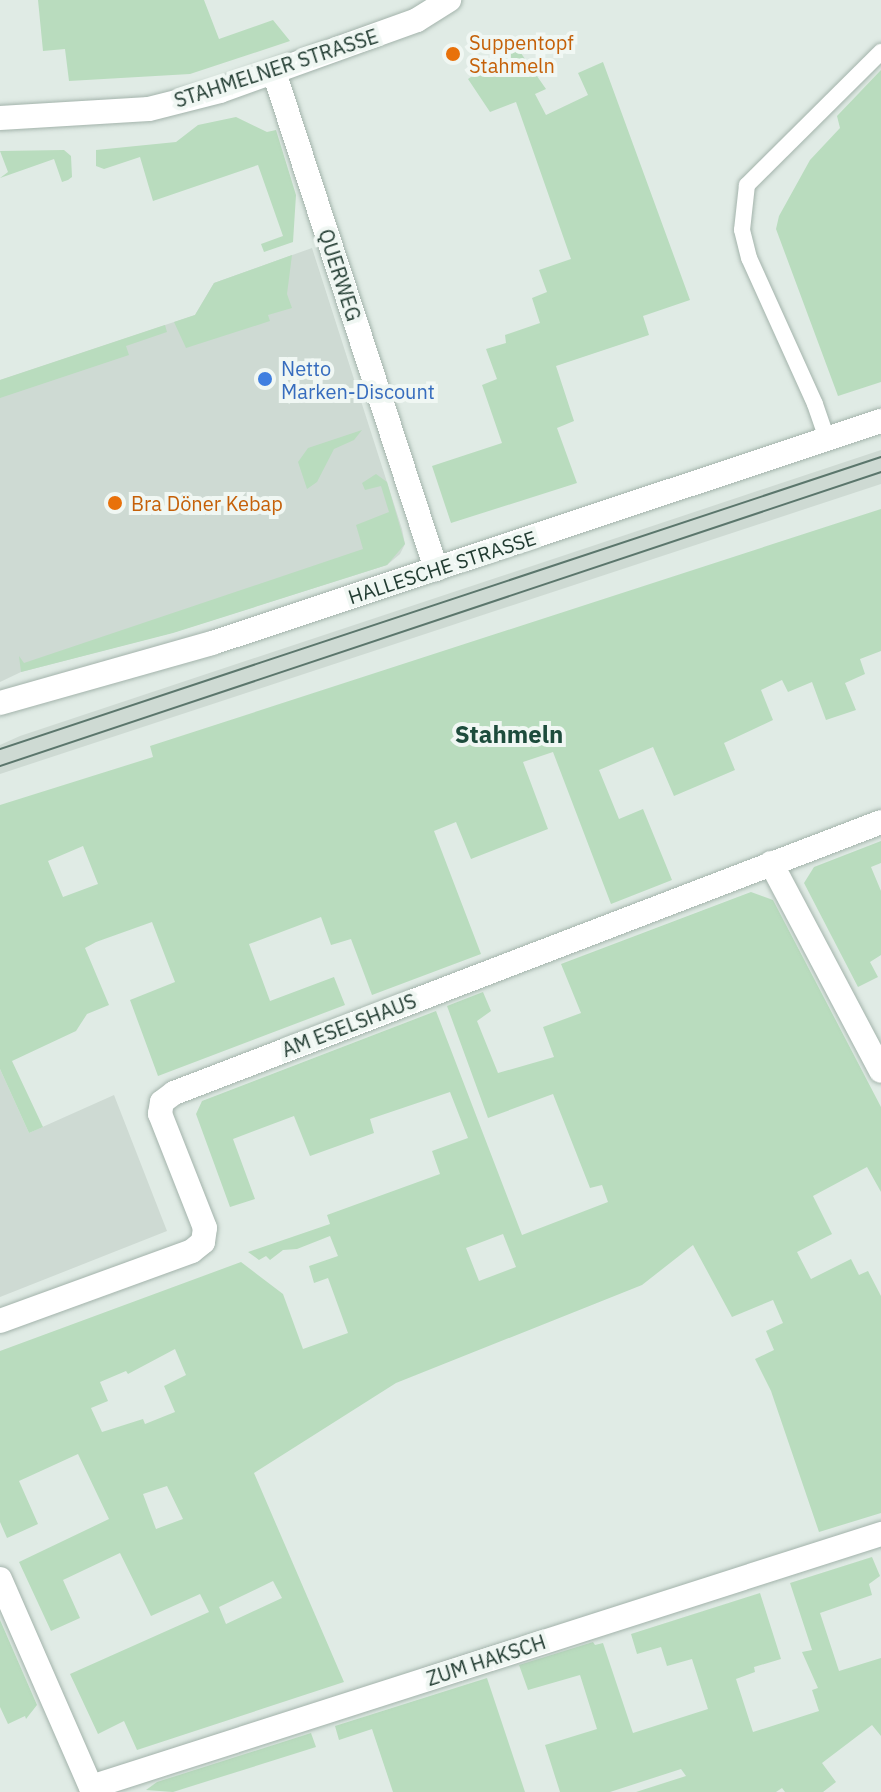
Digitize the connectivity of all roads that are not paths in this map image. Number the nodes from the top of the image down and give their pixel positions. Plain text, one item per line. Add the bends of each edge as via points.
1 (449, 0) edge
2 (881, 52) edge
3 (274, 72) junction
4 (0, 118) edge
5 (881, 421) edge
6 (827, 439) junction
7 (436, 569) junction
8 (0, 703) edge
9 (881, 822) edge
10 (771, 863) junction
11 (881, 1071) edge
12 (0, 1321) edge
13 (881, 1534) edge
14 (0, 1579) edge
15 (92, 1789) edge

1 - 3 street, STAHMELNER STRASSE via 417,20
2 - 6 lane via 747,185 742,230 749,258
3 - 4 street, STAHMELNER STRASSE via 149,109
3 - 7 street, QUERWEG
5 - 6 street, HALLESCHE STRASSE
6 - 7 street, HALLESCHE STRASSE
7 - 8 street, HALLESCHE STRASSE via 142,665
9 - 10 street, AM ESELSHAUS
10 - 11 street
10 - 12 street, AM ESELSHAUS via 174,1093 162,1102 160,1114 205,1228 203,1242 192,1251
13 - 15 street, ZUM HAKSCH
14 - 15 street

